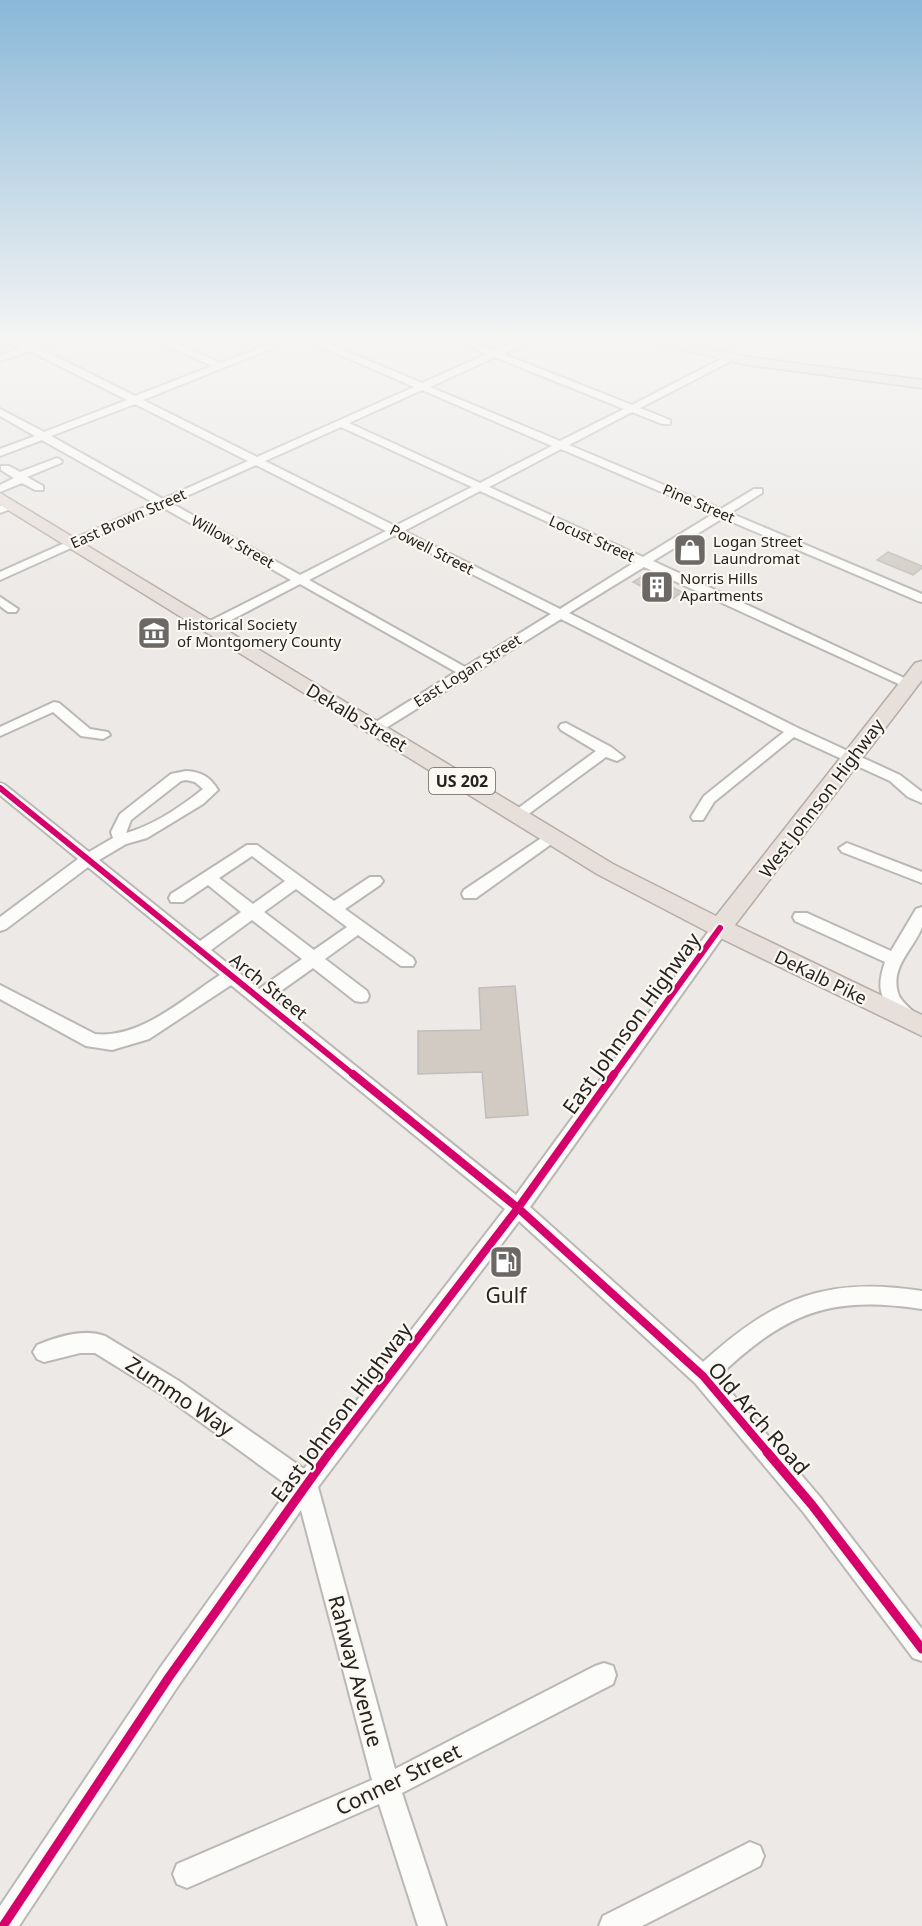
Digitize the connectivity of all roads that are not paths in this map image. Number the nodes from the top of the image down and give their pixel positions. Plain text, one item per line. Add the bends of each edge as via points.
1 (29, 429) edge
2 (63, 429) edge
3 (193, 429) edge
4 (328, 429) edge
5 (354, 429) edge
6 (521, 429) edge
7 (593, 429) edge
8 (43, 437) junction
9 (561, 446) junction
10 (0, 453) edge
11 (57, 460) dead end
12 (257, 461) junction
13 (5, 468) dead end
14 (21, 477) junction
15 (480, 487) junction
16 (39, 488) dead end
17 (0, 489) edge
18 (758, 491) dead end
19 (164, 502) junction
20 (4, 504) edge
21 (722, 513) junction
22 (396, 531) junction
23 (72, 543) junction
24 (644, 561) junction
25 (0, 576) edge
26 (301, 580) junction
27 (922, 598) edge
28 (0, 601) edge
29 (12, 609) dead end
30 (558, 613) junction
31 (208, 627) junction
32 (922, 667) edge
33 (465, 672) junction
34 (908, 683) junction
35 (566, 727) dead end
36 (376, 728) junction
37 (793, 731) junction
38 (0, 732) edge
39 (103, 735) dead end
40 (851, 760) junction
41 (0, 788) edge
42 (922, 798) edge
43 (518, 815) junction
44 (698, 817) dead end
45 (552, 836) junction
46 (121, 840) junction
47 (848, 848) dead end
48 (87, 860) junction
49 (209, 878) junction
50 (922, 878) edge
51 (296, 881) junction
52 (375, 881) dead end
53 (470, 894) dead end
54 (177, 898) dead end
55 (334, 909) junction
56 (252, 912) junction
57 (922, 913) edge
58 (801, 917) dead end
59 (0, 925) edge
60 (358, 927) junction
61 (720, 928) junction
62 (200, 949) junction
63 (312, 959) junction
64 (894, 959) junction
65 (406, 962) dead end
66 (233, 975) junction
67 (0, 991) edge
68 (361, 996) dead end
69 (260, 997) junction
70 (921, 1025) edge
71 (518, 1208) junction
72 (922, 1300) edge
73 (44, 1352) dead end
74 (703, 1376) junction
75 (306, 1484) junction
76 (922, 1649) edge
77 (604, 1675) dead end
78 (387, 1787) junction
79 (750, 1856) dead end
80 (187, 1874) dead end
81 (7, 1921) edge
82 (432, 1926) edge
83 (613, 1926) edge

1 - 8 street, Willow Street
2 - 8 street
3 - 12 street, Powell Street
4 - 12 street, East Brown Street
5 - 15 street, Locust Street
6 - 9 street, Pine Street
7 - 9 street
8 - 10 street
8 - 19 street, Willow Street
9 - 15 street
9 - 21 street, Pine Street
11 - 14 street
12 - 19 street, East Brown Street
12 - 22 street, Powell Street
13 - 14 street
14 - 16 street
14 - 17 street
15 - 22 street
15 - 24 street, Locust Street
18 - 21 street, East Logan Street
19 - 23 street, East Brown Street
19 - 26 street, Willow Street
20 - 23 highway, Dekalb Street / US 202
21 - 24 street, East Logan Street
21 - 27 street, Pine Street
22 - 26 street
22 - 30 street, Powell Street
23 - 25 street, East Brown Street
23 - 31 highway, Dekalb Street / US 202
24 - 30 street, East Logan Street
24 - 34 street, Locust Street
26 - 31 street
26 - 33 street, Willow Street
28 - 29 street
30 - 33 street, East Logan Street
30 - 37 street, Powell Street
31 - 36 highway, Dekalb Street / US 202
32 - 34 highway, West Johnson Highway
33 - 36 street, East Logan Street
34 - 40 highway, West Johnson Highway
35 - 43 street via 612,754
36 - 43 highway, Dekalb Street / US 202
37 - 40 street, Powell Street
37 - 44 street via 709,799
38 - 39 street via 54,706 86,733
40 - 42 street, Powell Street via 895,778
40 - 61 highway, West Johnson Highway
41 - 48 street, Arch Street
43 - 45 highway, Dekalb Street / US 202
45 - 53 street
45 - 61 highway, Dekalb Street / US 202 via 605,869
46 - 46 street via 142,834 198,801 212,790 208,783 196,776 176,777 125,817 118,832
46 - 48 street
47 - 50 street
48 - 59 street
48 - 62 street, Arch Street
49 - 51 street via 252,849
49 - 54 street
49 - 56 street
51 - 55 street
51 - 56 street
52 - 55 street
55 - 60 street
56 - 62 street
56 - 63 street
57 - 64 street
58 - 64 street
60 - 63 street
60 - 65 street
61 - 70 highway, DeKalb Pike / US 202
61 - 71 street, East Johnson Highway
62 - 66 street, Arch Street
63 - 68 street
63 - 69 street
64 - 70 street via 888,975 890,996 895,1008
66 - 67 street via 143,1034 112,1043 92,1041
66 - 69 street, Arch Street
69 - 71 street, Arch Street
71 - 74 street, Old Arch Road
71 - 75 street, East Johnson Highway
72 - 74 street via 855,1294 801,1306 757,1329
73 - 75 street, Zummo Way via 98,1342 171,1388
74 - 76 street, Old Arch Road via 812,1505
75 - 78 street, Rahway Avenue
75 - 81 street, East Johnson Highway via 170,1677
77 - 78 street, Conner Street
78 - 80 street, Conner Street
78 - 82 street, Rahway Avenue
79 - 83 street

